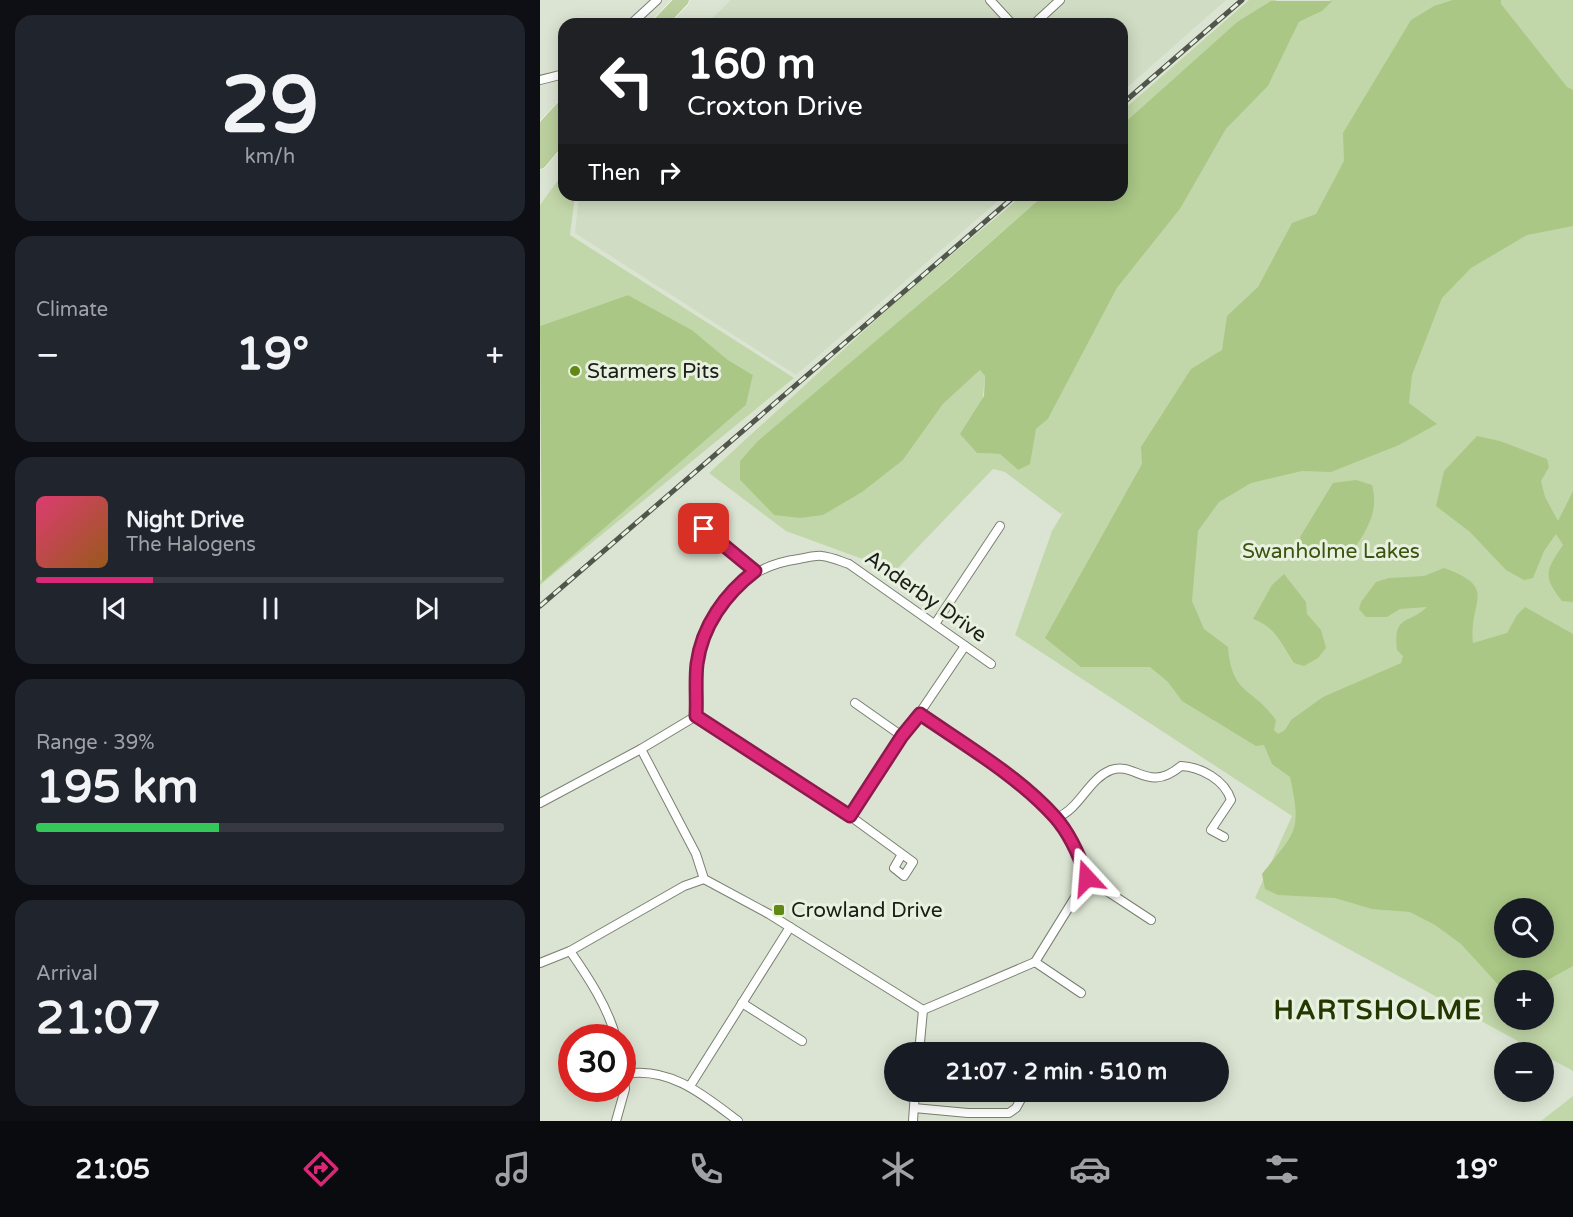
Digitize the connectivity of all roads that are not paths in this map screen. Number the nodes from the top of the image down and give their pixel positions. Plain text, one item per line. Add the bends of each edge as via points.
1 (657, 0) edge
2 (682, 0) edge
3 (990, 0) edge
4 (1060, 0) edge
5 (638, 18) edge
6 (665, 18) edge
7 (1006, 18) edge
8 (1040, 18) edge
9 (558, 76) edge
10 (540, 80) edge
11 (558, 112) edge
12 (558, 125) edge
13 (540, 132) edge
14 (558, 140) edge
15 (540, 144) edge
16 (540, 162) edge
17 (1000, 526) dead end
18 (704, 529) dead end
19 (755, 571) junction
20 (935, 624) junction
21 (965, 646) junction
22 (991, 664) dead end
23 (855, 703) dead end
24 (920, 714) junction
25 (696, 716) junction
26 (902, 736) junction
27 (642, 749) junction
28 (540, 803) edge
29 (850, 816) junction
30 (1056, 818) junction
31 (1224, 837) dead end
32 (902, 854) dead end
33 (1087, 878) junction
34 (704, 879) junction
35 (1151, 920) dead end
36 (789, 927) junction
37 (570, 951) junction
38 (1035, 962) junction
39 (540, 963) edge
40 (1081, 993) dead end
41 (742, 1003) junction
42 (923, 1010) junction
43 (612, 1024) edge
44 (802, 1041) dead end
45 (920, 1042) edge
46 (636, 1072) edge
47 (690, 1086) junction
48 (621, 1102) edge
49 (914, 1102) edge
50 (1019, 1102) edge
51 (914, 1108) junction
52 (616, 1121) edge
53 (738, 1121) edge
54 (913, 1121) edge

1 - 5 street
2 - 6 main road
3 - 7 street
4 - 8 street
9 - 10 street
11 - 13 main road
12 - 15 main road
14 - 16 main road
17 - 20 street
18 - 19 street
19 - 20 street, Anderby Drive via 783,561 822,556 849,564
19 - 25 street, Anderby Drive via 735,586 702,641 697,665
20 - 21 street, Anderby Drive
21 - 22 street, Anderby Drive
21 - 24 street
23 - 26 street
24 - 26 street
24 - 30 street via 1028,792
25 - 27 street
25 - 29 street
26 - 29 street
27 - 28 street
27 - 34 street via 696,854
29 - 32 street
30 - 31 street via 1067,814 1094,782 1112,770 1129,770 1155,778 1172,774 1181,766 1195,766 1228,791 1231,800 1211,830
30 - 33 street via 1078,852
33 - 35 street
33 - 38 street
34 - 36 street
34 - 37 street via 684,886
36 - 41 street
36 - 42 street
37 - 39 street
37 - 43 street
38 - 40 street
38 - 42 street
41 - 44 street
41 - 47 street
42 - 45 street
46 - 47 street via 660,1075
47 - 53 street
48 - 52 street
49 - 51 street
50 - 51 street via 1009,1113
51 - 54 street

